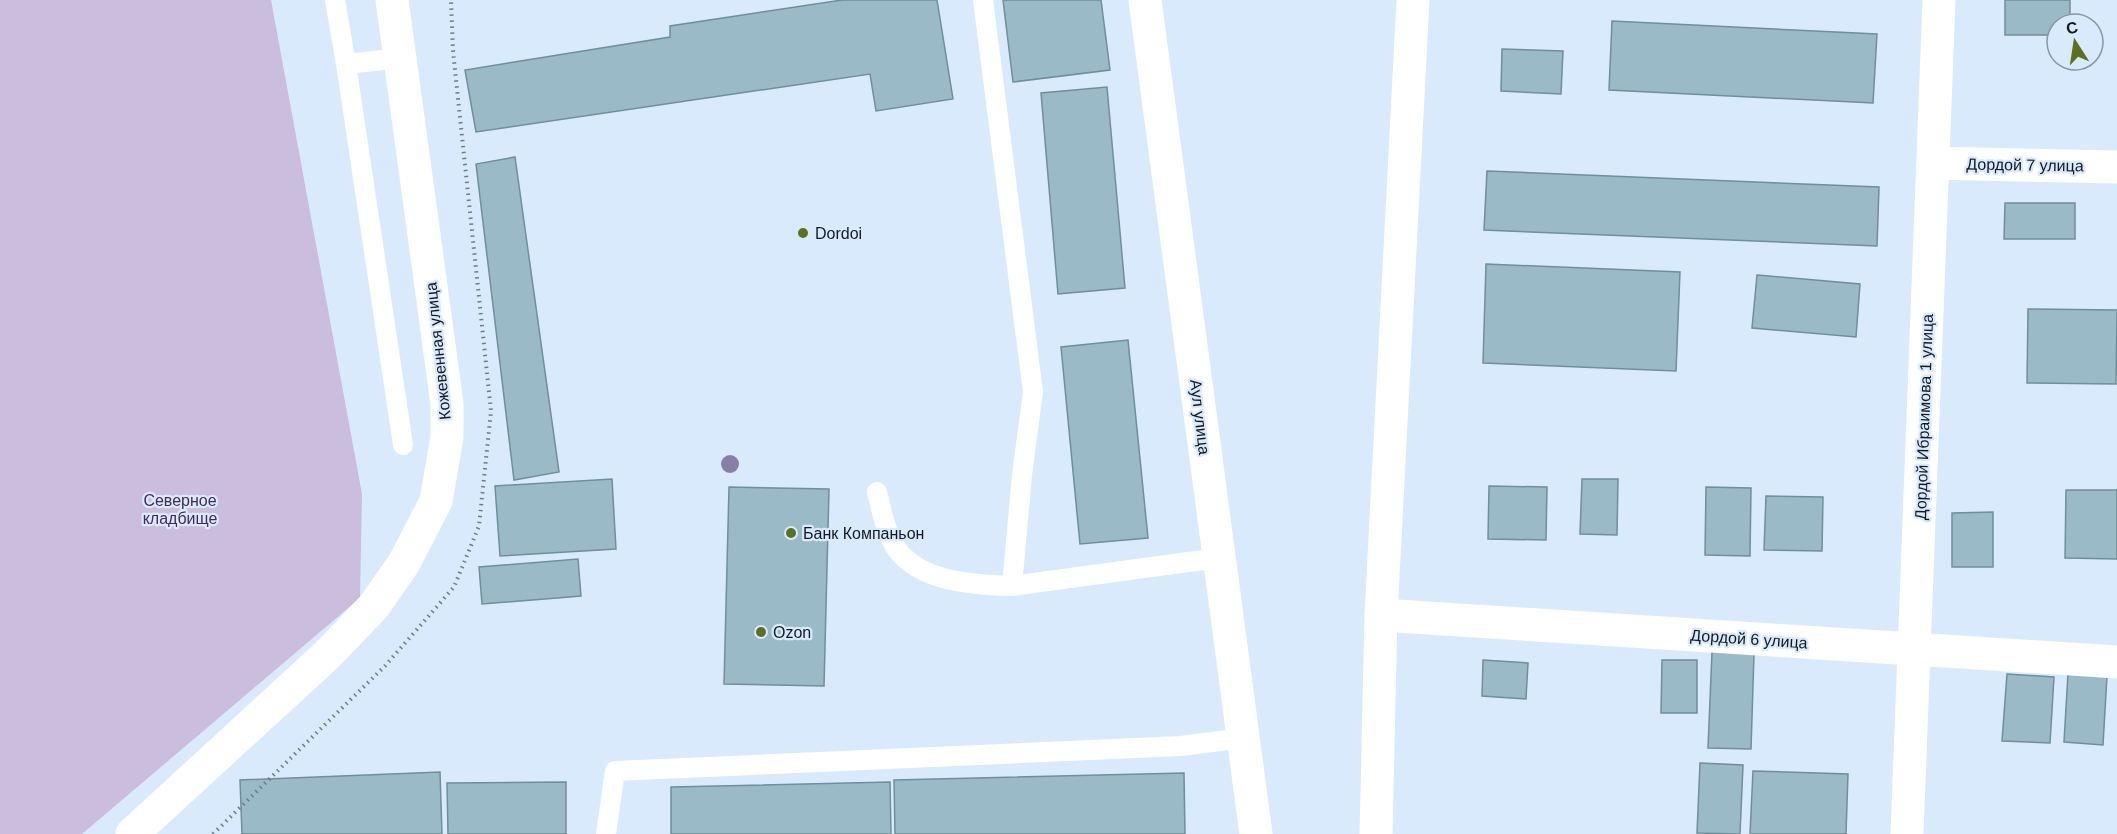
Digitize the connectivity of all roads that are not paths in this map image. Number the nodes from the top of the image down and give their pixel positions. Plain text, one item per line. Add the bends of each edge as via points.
1 (335, 0) edge
2 (392, 0) edge
3 (983, 0) edge
4 (1145, 0) edge
5 (1413, 0) edge
6 (1939, 0) edge
7 (401, 58) junction
8 (346, 64) junction
9 (1933, 163) junction
10 (2117, 167) edge
11 (403, 445) dead end
12 (877, 492) dead end
13 (1218, 558) junction
14 (1012, 586) junction
15 (1381, 615) junction
16 (1915, 650) junction
17 (2117, 662) edge
18 (1243, 738) junction
19 (132, 834) edge
20 (606, 834) edge
21 (1256, 834) edge
22 (1376, 834) edge
23 (1907, 834) edge

1 - 8 lane
2 - 7 street, Кожевенная улица
3 - 14 lane via 1033,392
4 - 13 street, Аул улица
5 - 15 street
6 - 9 street, Дордой Ибраимова 1 улица
7 - 8 lane
7 - 19 street, Кожевенная улица via 447,404 443,472 436,501 404,563 374,606 327,655
8 - 11 lane
9 - 10 street, Дордой 7 улица
9 - 16 street, Дордой Ибраимова 1 улица
12 - 14 lane via 892,542 907,559 937,577 957,583
13 - 14 lane
13 - 18 street, Аул улица
15 - 16 street, Дордой 6 улица
15 - 22 street
16 - 17 street, Дордой 6 улица
16 - 23 street, Дордой Ибраимова 1 улица
18 - 20 lane via 1181,746 615,771
18 - 21 street, Аул улица

